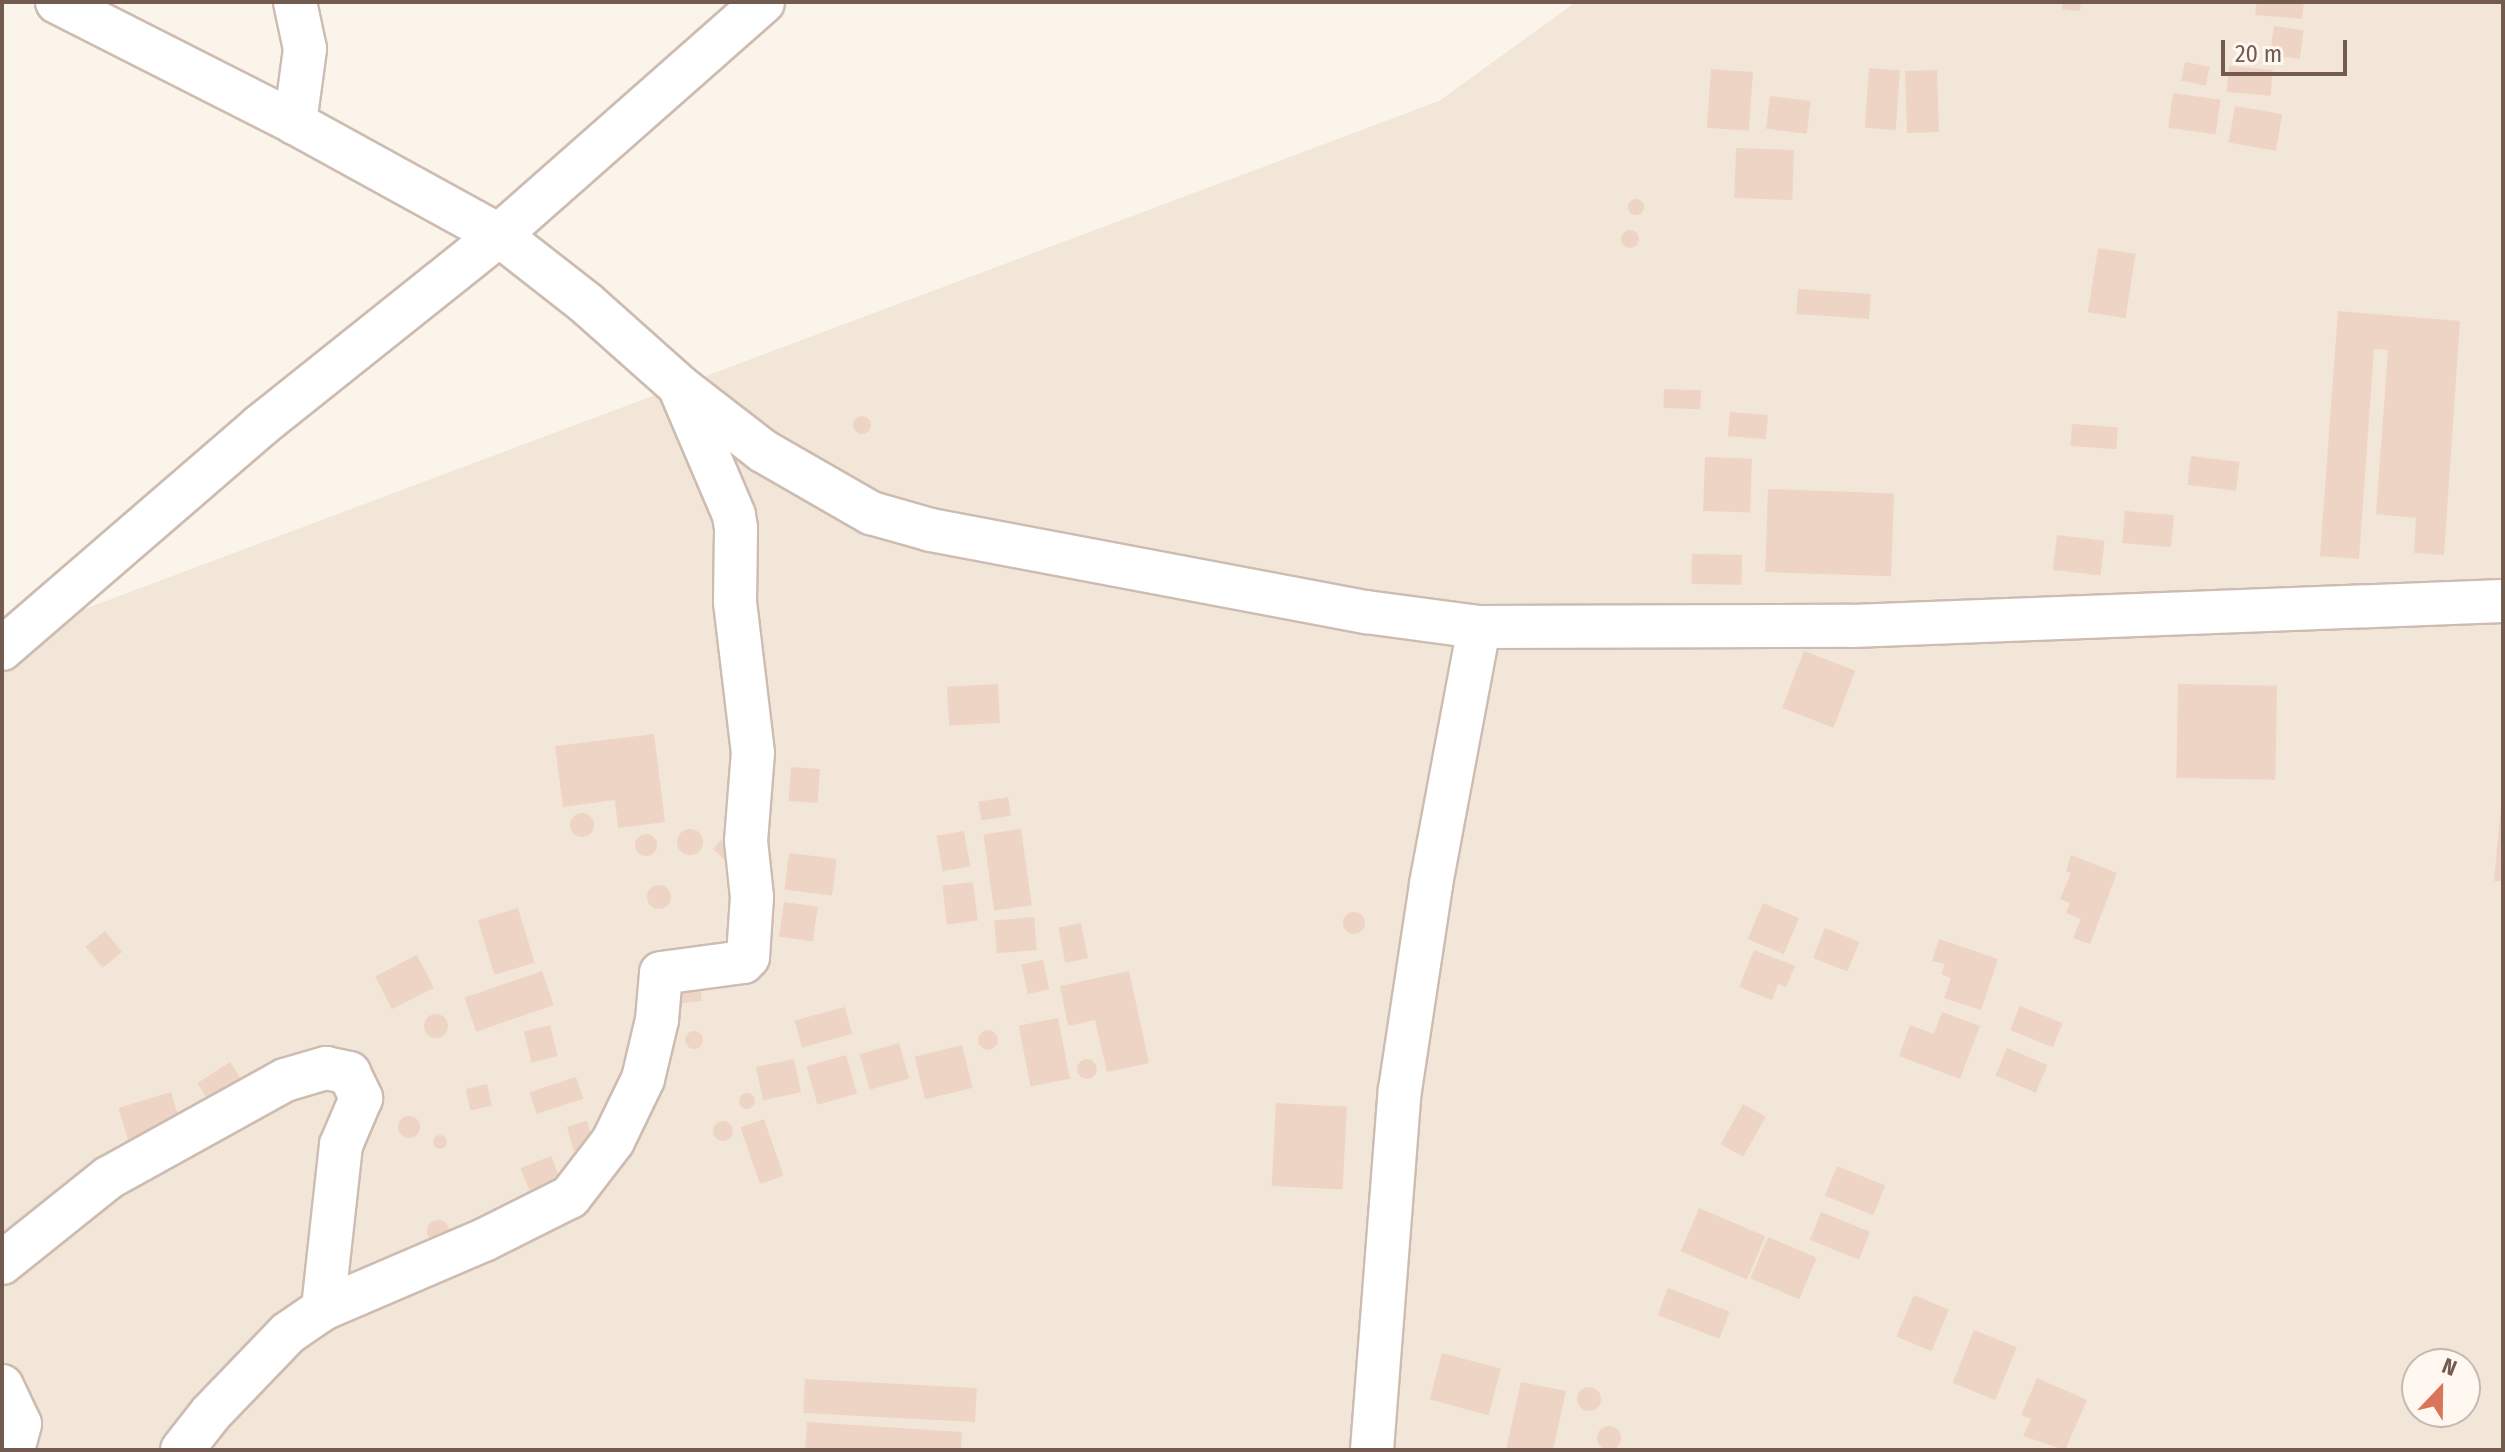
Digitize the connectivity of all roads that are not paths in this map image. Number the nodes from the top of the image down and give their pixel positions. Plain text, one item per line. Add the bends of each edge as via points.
1 (57, 2) edge
2 (295, 2) edge
3 (763, 2) edge
4 (295, 123) junction
5 (499, 235) junction
6 (679, 386) junction
7 (2503, 601) edge
8 (1479, 627) junction
9 (2, 649) edge
10 (2, 1263) edge
11 (323, 1309) junction
12 (2, 1386) edge
13 (13, 1450) edge
14 (182, 1450) edge
15 (1372, 1450) edge

1 - 4 street
2 - 4 street via 305,49
3 - 5 street
4 - 5 street
5 - 6 street
5 - 9 street via 260,426
6 - 8 street via 763,451 871,513 931,530 1104,563 1366,612
6 - 11 street via 736,528 735,602 753,753 746,841 752,897 748,957 743,962 661,973 643,1079 613,1141 570,1197
7 - 8 street via 1852,626
8 - 15 street via 1431,884 1400,1090
10 - 11 street via 108,1178 285,1080 326,1068 349,1073 361,1098 341,1145
11 - 14 street via 288,1333
12 - 13 street via 20,1424

